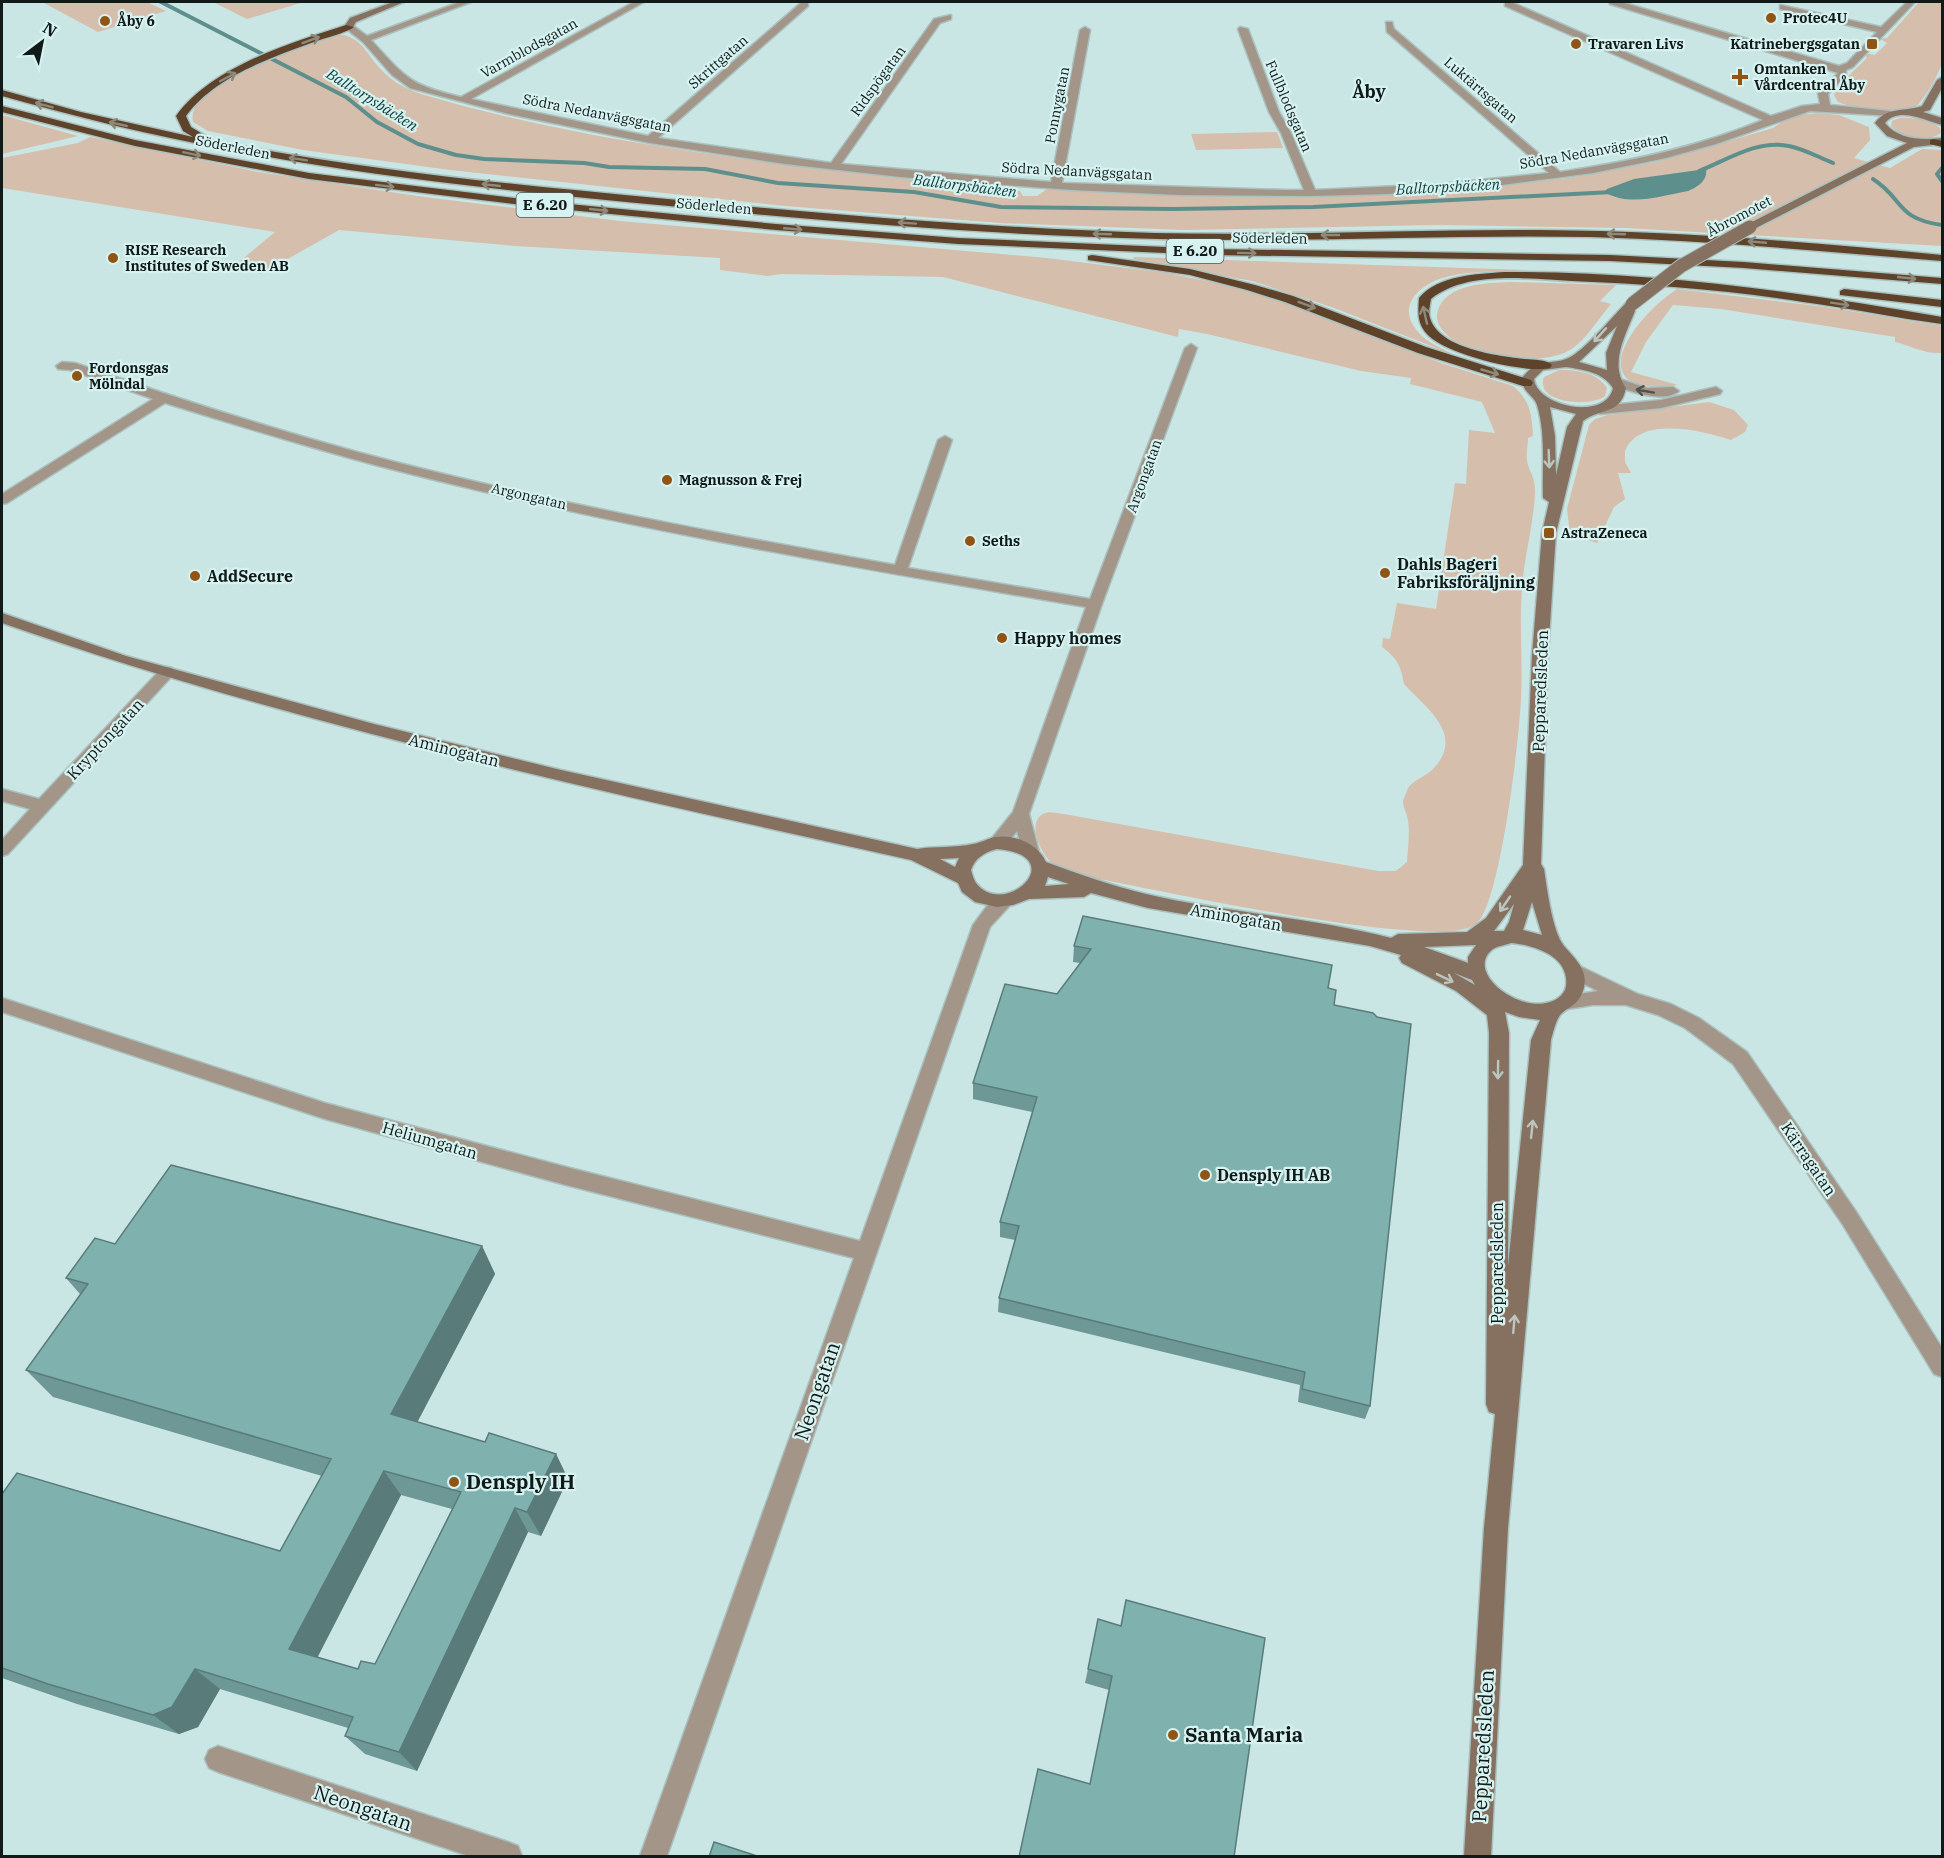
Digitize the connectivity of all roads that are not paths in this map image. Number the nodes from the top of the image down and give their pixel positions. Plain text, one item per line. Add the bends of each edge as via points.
1 (400, 2) edge
2 (467, 2) edge
3 (640, 2) edge
4 (1613, 2) edge
5 (1911, 2) edge
6 (805, 4) dead end
7 (1508, 4) dead end
8 (1783, 7) dead end
9 (948, 16) dead end
10 (1389, 24) dead end
11 (349, 27) junction
12 (1243, 29) dead end
13 (1085, 30) dead end
14 (1885, 31) junction
15 (366, 39) junction
16 (1840, 69) junction
17 (1942, 80) edge
18 (2, 93) edge
19 (463, 100) junction
20 (1826, 107) junction
21 (2, 108) edge
22 (1911, 113) junction
23 (1890, 114) junction
24 (1771, 120) junction
25 (1942, 122) edge
26 (1881, 130) junction
27 (650, 140) junction
28 (1936, 142) edge
29 (212, 144) junction
30 (1875, 148) dead end
31 (1868, 165) junction
32 (834, 166) junction
33 (1558, 175) junction
34 (1056, 186) junction
35 (1311, 193) junction
36 (1397, 234) junction
37 (958, 241) junction
38 (1854, 249) junction
39 (1942, 251) edge
40 (1432, 256) junction
41 (1942, 258) edge
42 (1942, 270) edge
43 (1942, 281) edge
44 (1785, 287) junction
45 (1741, 290) junction
46 (1632, 304) junction
47 (1942, 304) edge
48 (1942, 321) edge
49 (1191, 348) dead end
50 (1566, 363) junction
51 (1546, 365) junction
52 (62, 366) dead end
53 (1615, 381) junction
54 (1527, 383) junction
55 (163, 398) junction
56 (1543, 400) junction
57 (1594, 410) junction
58 (945, 440) dead end
59 (2, 500) edge
60 (1551, 521) junction
61 (900, 571) junction
62 (1095, 604) junction
63 (2, 618) edge
64 (167, 672) junction
65 (2, 795) edge
66 (42, 806) junction
67 (1021, 814) junction
68 (997, 843) junction
69 (2, 850) edge
70 (976, 850) junction
71 (1030, 852) junction
72 (915, 855) junction
73 (1533, 861) junction
74 (1041, 867) junction
75 (963, 878) junction
76 (1098, 890) junction
77 (976, 893) junction
78 (1029, 893) junction
79 (1005, 901) junction
80 (982, 925) junction
81 (1504, 937) junction
82 (1469, 940) junction
83 (1375, 941) junction
84 (1556, 950) junction
85 (1574, 970) junction
86 (1476, 975) junction
87 (1633, 1000) junction
88 (2, 1005) edge
89 (1494, 1005) junction
90 (1560, 1006) junction
91 (865, 1252) junction
92 (1942, 1367) edge
93 (1496, 1528) junction
94 (218, 1759) dead end
95 (508, 1857) edge
96 (653, 1857) edge
97 (1478, 1857) edge

1 - 11 street via 353,20
2 - 15 street
3 - 19 street, Varmblodsgatan
4 - 16 street
5 - 14 street
6 - 27 street, Skrittgatan
7 - 24 street
8 - 14 street
9 - 32 street, Ridspögatan via 937,21
10 - 33 street, Luktärtsgatan via 1390,30
11 - 15 street, Södra Nedanvägsgatan
29 -> 11 highway via 187,129 182,121 183,111 194,99 269,57
12 - 35 street, Fullblodsgatan
13 - 34 street, Ponnygatan
14 - 16 street via 1847,68
15 - 19 street, Södra Nedanvägsgatan via 402,80
16 - 20 street via 1840,78 1823,93
17 - 22 street via 1926,108
29 -> 18 highway, Söderleden / E 6.20
19 - 27 street, Södra Nedanvägsgatan
20 - 23 street
20 - 24 street, Södra Nedanvägsgatan
20 - 26 street
21 -> 37 highway, Söderleden / E 6.20 via 135,143 365,184 661,217
22 - 23 street
22 - 25 street
23 - 26 street via 1881,118
24 - 33 street, Södra Nedanvägsgatan via 1688,149
26 - 28 street, Åbromotet via 1899,137
27 - 32 street, Södra Nedanvägsgatan
28 - 31 street, Åbromotet via 1911,145
36 -> 29 highway, Söderleden / E 6.20 via 1161,236 816,217 411,176
30 - 31 street
31 - 46 street, Åbromotet, bridge via 1680,266
32 - 34 street, Södra Nedanvägsgatan
33 - 35 street, Södra Nedanvägsgatan via 1408,190
34 - 35 street, Södra Nedanvägsgatan
38 -> 36 highway via 1612,234
36 - 42 highway via 1796,257
37 -> 40 highway, Söderleden / E 6.20
37 -> 54 highway via 1133,263 1251,287 1422,350
38 - 39 highway
38 - 41 highway
40 -> 43 highway via 1611,258
40 - 44 highway
44 - 45 highway
44 - 47 highway
45 -> 48 highway
51 -> 45 highway via 1485,358 1446,342 1423,314 1425,298 1442,286 1503,276 1599,278
46 -> 50 street, Åbromotet via 1586,351
46 - 53 street, Åbromotet via 1612,353
49 - 62 street, Argongatan
50 - 51 street
50 - 53 street via 1593,368
51 - 54 street via 1530,374
52 - 55 street, Argongatan
53 - 57 street, Åbromotet via 1621,396 1617,402
57 -> 53 street via 1661,404 1716,391 1646,392
54 - 56 street
55 - 59 street
55 - 61 street, Argongatan via 385,463 635,520
56 - 57 street via 1564,409
56 -> 60 street, Pepparedsleden
57 - 60 street, Pepparedsleden via 1578,419 1574,427
58 - 61 street
60 - 73 street, Pepparedsleden via 1540,655
61 - 62 street, Argongatan
62 - 67 street, Argongatan
63 - 64 street, Aminogatan
64 - 66 street, Kryptongatan
64 - 72 street, Aminogatan via 498,761
65 - 66 street
66 - 69 street, Kryptongatan
67 - 68 street, Argongatan
67 - 71 street
68 - 70 street
68 - 71 street
70 - 72 street, Aminogatan
70 - 75 street via 964,862
71 - 74 street
72 - 75 street, Aminogatan
73 - 81 street, Pepparedsleden via 1518,922
73 -> 82 street via 1491,923
73 - 84 street, Pepparedsleden via 1543,915
74 - 76 street, Aminogatan
74 - 78 street via 1037,886
75 - 77 street
76 - 78 street, Aminogatan
76 - 83 street, Aminogatan
77 - 79 street
77 - 80 street, Neongatan
78 - 79 street
79 - 80 street, Neongatan
80 - 91 street, Neongatan
81 - 82 street, Aminogatan
81 - 84 street via 1534,939
81 - 86 street via 1487,943 1479,952
82 - 83 street, Aminogatan
83 - 86 street, Aminogatan via 1437,958
83 -> 89 street
84 - 85 street
85 - 87 street, Kärragatan
85 - 90 street via 1574,993
86 - 89 street
87 - 90 street, Kärragatan via 1593,998
87 - 92 street, Kärragatan via 1692,1023 1740,1058 1850,1219
88 - 91 street, Heliumgatan via 322,1110
89 - 90 street via 1540,1012
89 -> 93 street, Pepparedsleden via 1499,1034
93 -> 90 street, Pepparedsleden via 1541,1040
91 - 96 street, Neongatan
93 - 97 street, Pepparedsleden
94 - 95 street, Neongatan

